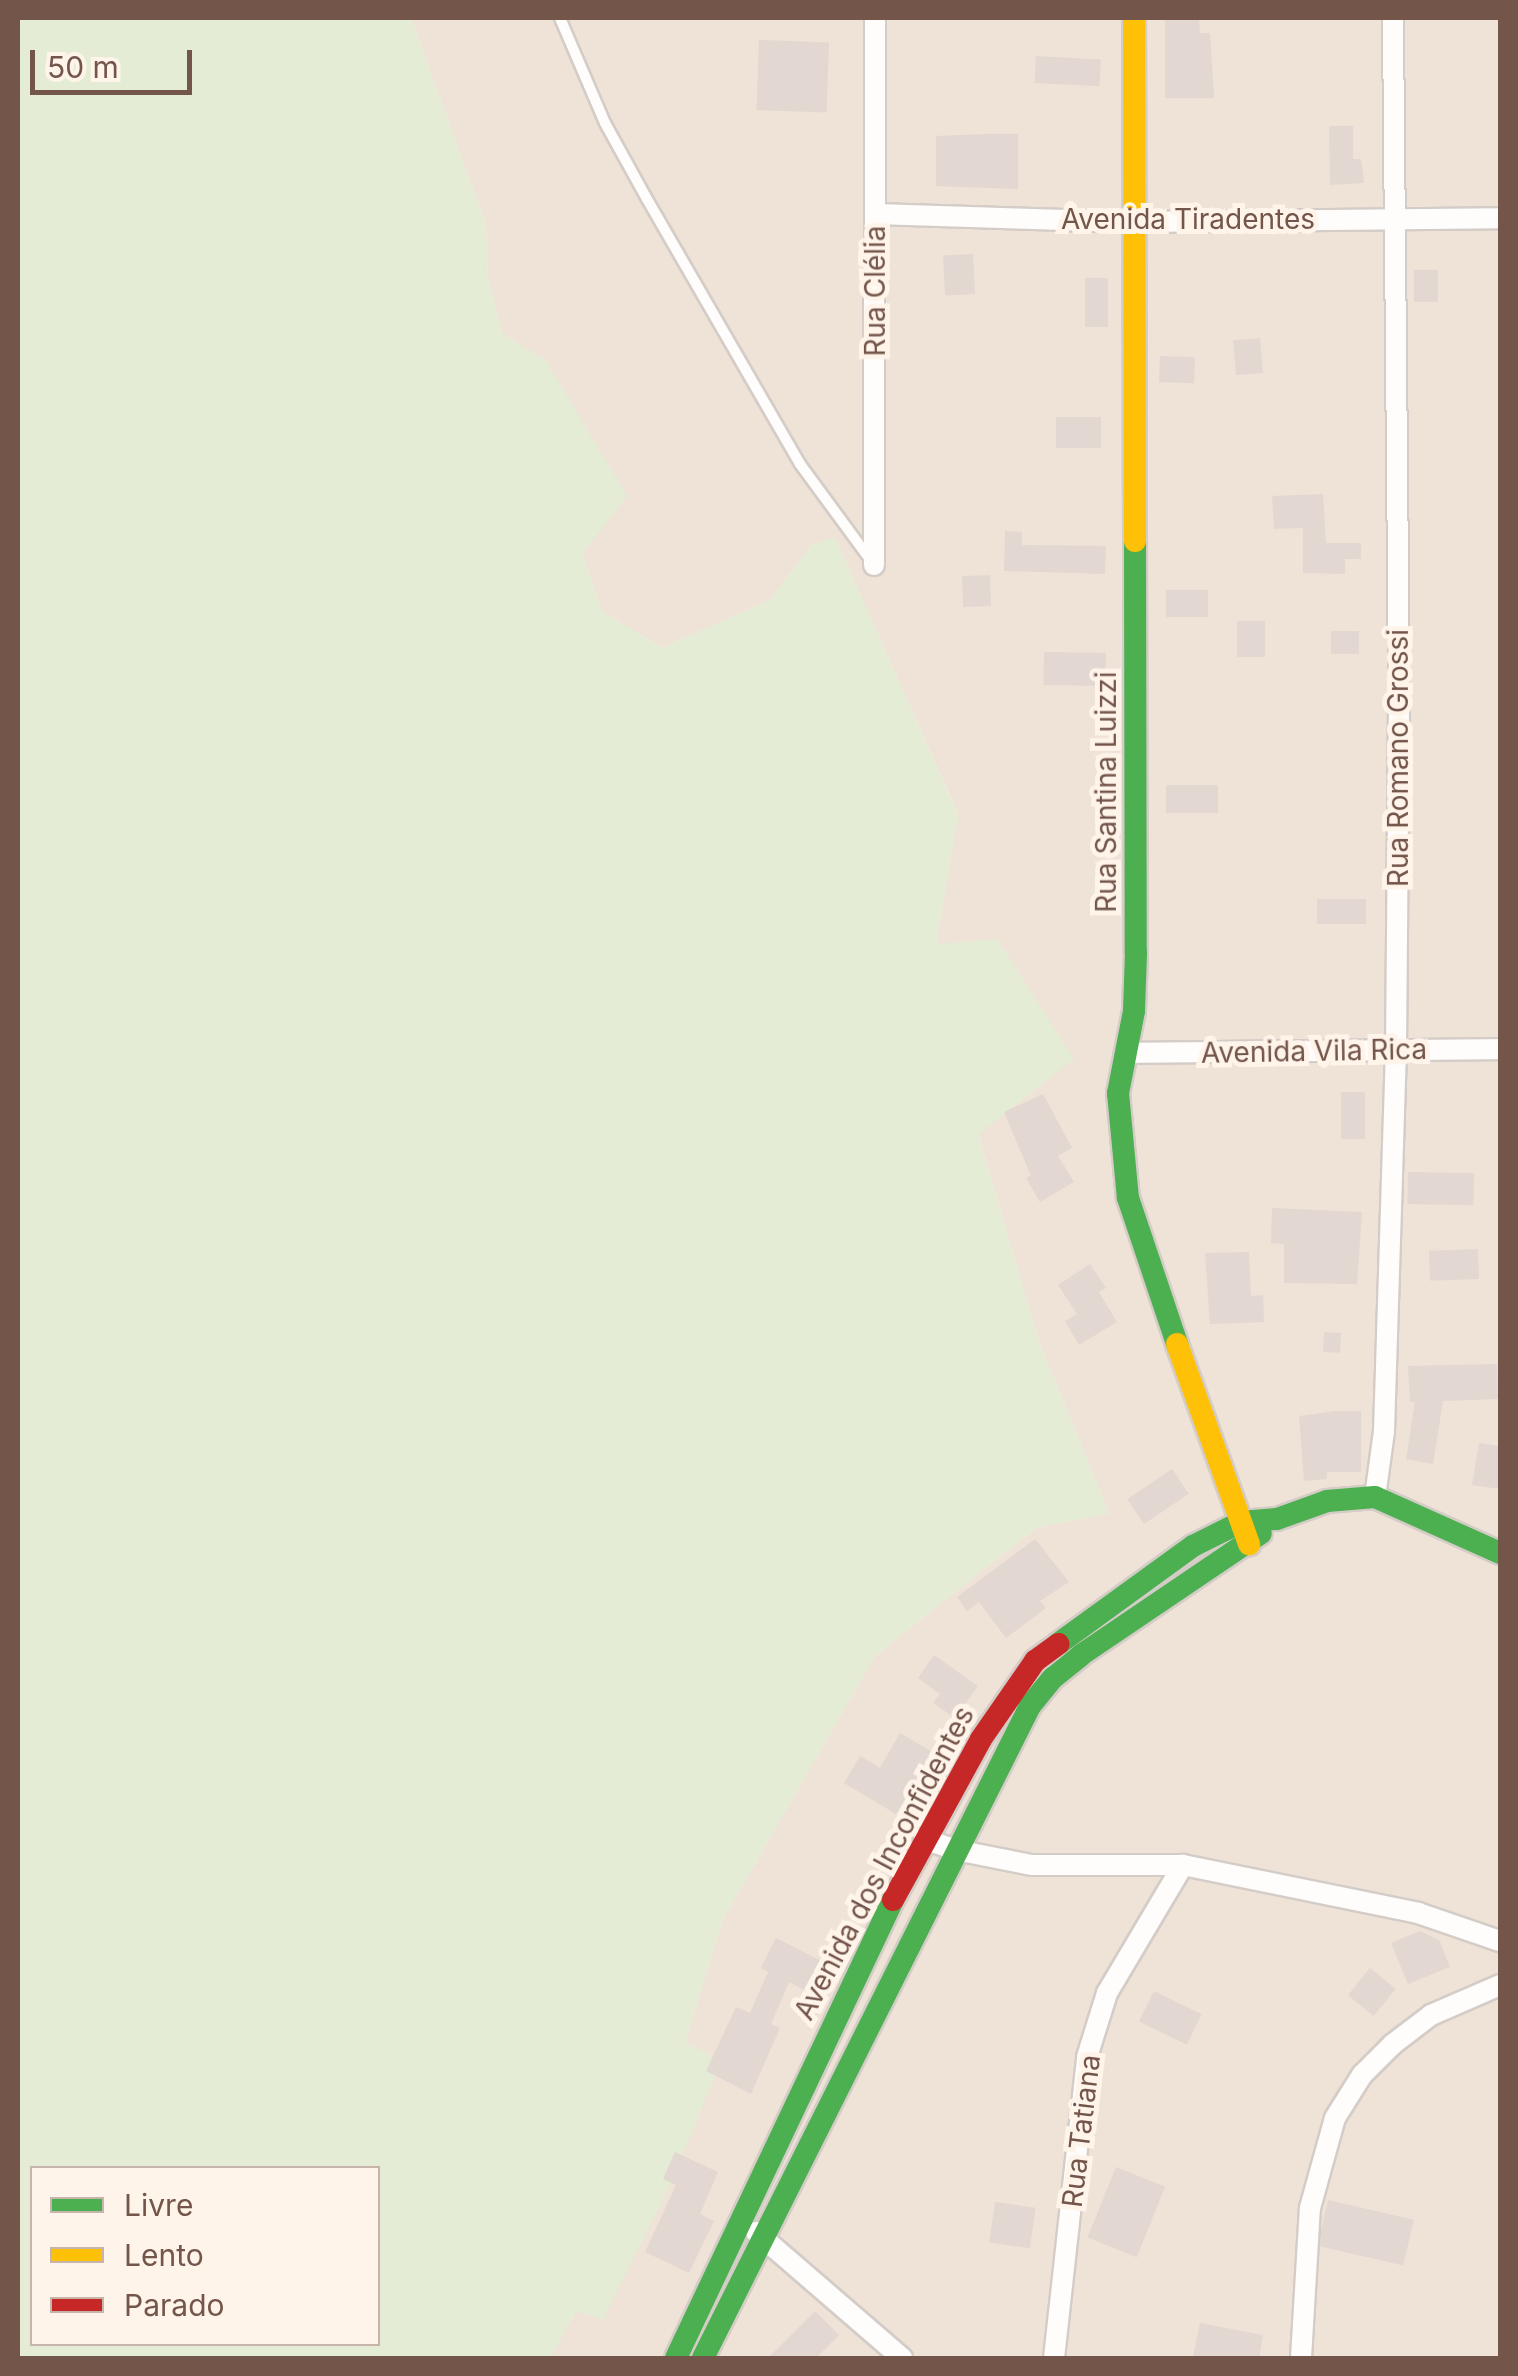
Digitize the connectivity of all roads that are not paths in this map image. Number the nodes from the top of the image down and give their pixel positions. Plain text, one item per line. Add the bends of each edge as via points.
1 (560, 18) edge
2 (875, 18) edge
3 (1134, 18) edge
4 (1393, 18) edge
5 (876, 214) junction
6 (1500, 218) edge
7 (1392, 219) junction
8 (1134, 222) junction
9 (874, 566) joint
10 (1396, 1049) junction
11 (1500, 1049) edge
12 (1128, 1052) junction
13 (1375, 1497) junction
14 (1245, 1533) junction
15 (1500, 1554) edge
16 (924, 1839) junction
17 (956, 1850) junction
18 (1182, 1865) junction
19 (1500, 1940) edge
20 (1500, 1984) edge
21 (736, 2223) junction
22 (764, 2236) junction
23 (676, 2358) edge
24 (704, 2358) edge
25 (902, 2358) edge
26 (1054, 2358) edge
27 (1301, 2358) edge

1 - 9 lane via 605,123 648,200 800,464
2 - 5 street, Rua Clélia
3 - 8 street, Rua Santina Luizzi
4 - 7 street, Rua Romano Grossi
5 - 8 street, Avenida Tiradentes
5 - 9 street, Rua Clélia
6 - 7 street, Avenida Tiradentes
7 - 8 street, Avenida Tiradentes
7 - 10 street, Rua Romano Grossi
8 - 12 street, Rua Santina Luizzi via 1136,953
10 - 11 street, Avenida Vila Rica
10 - 12 street, Avenida Vila Rica
10 - 13 street, Rua Romano Grossi via 1384,1432
12 - 14 street, Rua Santina Luizzi via 1118,1093 1128,1198
13 - 14 street, Avenida dos Inconfidentes via 1327,1501
13 - 15 street, Avenida dos Inconfidentes
14 - 16 street, Avenida dos Inconfidentes via 1192,1546 1035,1661 981,1738
14 - 17 street, Avenida dos Inconfidentes via 1053,1678 998,1761
16 - 17 street
16 - 21 street, Avenida dos Inconfidentes
17 - 18 street via 1032,1865
17 - 22 street, Avenida dos Inconfidentes
18 - 19 street via 1418,1913
18 - 26 street, Rua Tatiana via 1107,1994 1087,2058
20 - 27 street via 1431,2014 1393,2044 1362,2075 1336,2118 1310,2208
21 - 22 street
21 - 23 street, Avenida dos Inconfidentes
22 - 24 street, Avenida dos Inconfidentes
22 - 25 street

